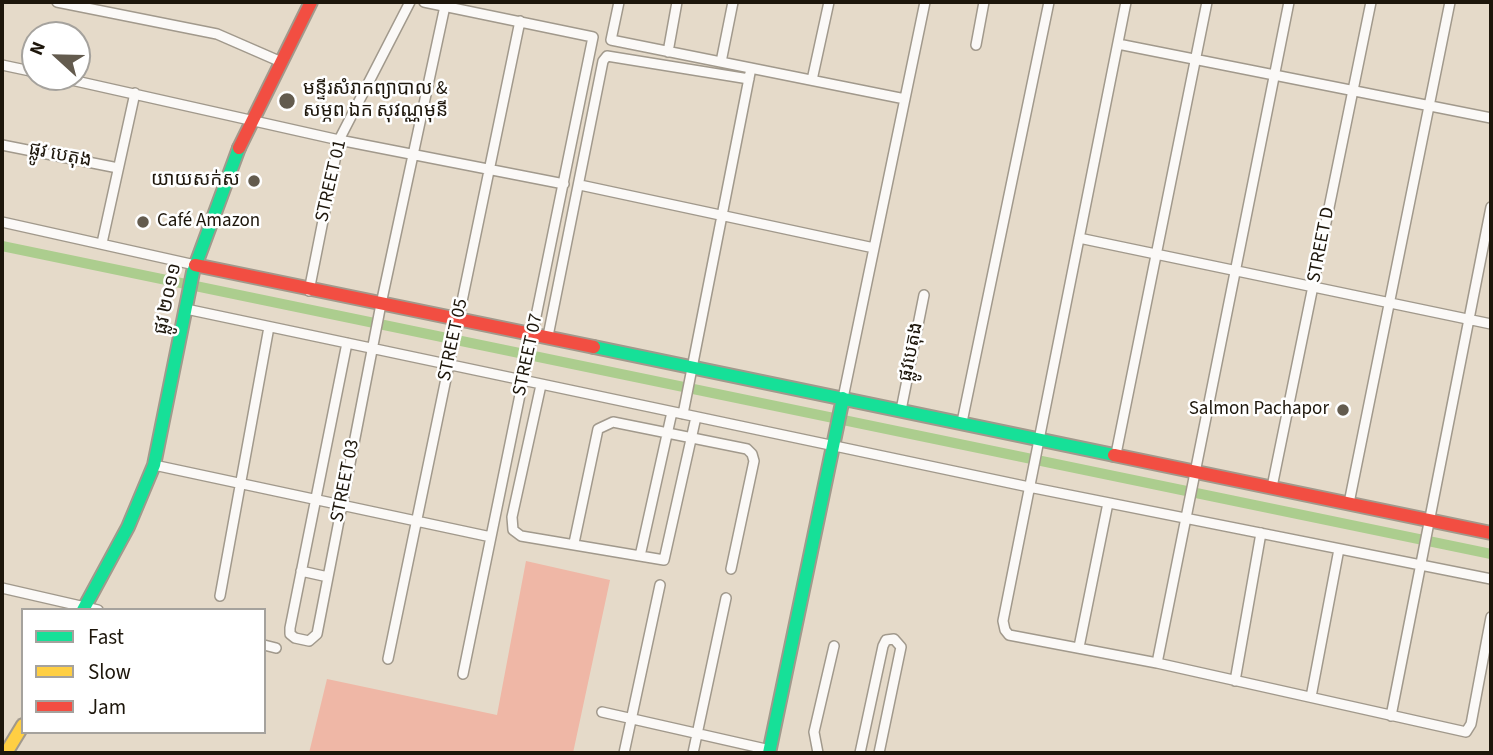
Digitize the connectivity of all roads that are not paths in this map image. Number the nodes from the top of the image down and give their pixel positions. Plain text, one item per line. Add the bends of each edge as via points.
1 (57, 2) edge
2 (311, 2) edge
3 (410, 2) edge
4 (424, 2) edge
5 (619, 2) edge
6 (677, 2) edge
7 (733, 2) edge
8 (829, 2) edge
9 (925, 2) edge
10 (984, 2) edge
11 (1049, 2) edge
12 (1126, 2) edge
13 (1206, 2) edge
14 (1289, 2) edge
15 (1371, 2) edge
16 (1450, 2) edge
17 (445, 6) junction
18 (520, 21) junction
19 (1118, 44) junction
20 (976, 45) dead end
21 (668, 52) junction
22 (1195, 59) junction
23 (279, 61) junction
24 (721, 62) junction
25 (2, 65) edge
26 (751, 68) junction
27 (21, 69) edge
28 (1275, 75) junction
29 (749, 79) junction
30 (812, 80) junction
31 (91, 84) edge
32 (1353, 91) junction
33 (135, 93) junction
34 (905, 99) junction
35 (1429, 106) junction
36 (1491, 118) edge
37 (251, 119) junction
38 (339, 140) junction
39 (2, 145) edge
40 (413, 154) junction
41 (118, 168) junction
42 (489, 169) junction
43 (564, 184) junction
44 (580, 185) junction
45 (1491, 206) edge
46 (721, 214) junction
47 (2, 222) edge
48 (1079, 238) junction
49 (102, 243) junction
50 (874, 248) junction
51 (1156, 254) junction
52 (194, 269) junction
53 (1236, 271) junction
54 (1313, 287) junction
55 (309, 290) junction
56 (924, 295) dead end
57 (1389, 303) junction
58 (187, 306) junction
59 (381, 306) junction
60 (1469, 319) junction
61 (458, 321) junction
62 (1491, 324) edge
63 (269, 327) junction
64 (548, 336) junction
65 (533, 337) junction
66 (347, 343) junction
67 (373, 347) junction
68 (449, 362) junction
69 (689, 371) junction
70 (524, 376) junction
71 (541, 385) junction
72 (842, 403) junction
73 (683, 410) junction
74 (901, 410) junction
75 (672, 412) junction
76 (696, 417) junction
77 (962, 422) junction
78 (667, 433) junction
79 (692, 439) junction
80 (1038, 442) junction
81 (834, 443) junction
82 (1116, 454) junction
83 (154, 465) junction
84 (1195, 474) junction
85 (1030, 483) junction
86 (239, 484) junction
87 (1272, 487) junction
88 (315, 500) junction
89 (1108, 503) junction
90 (1349, 503) junction
91 (341, 505) junction
92 (1186, 516) junction
93 (417, 521) junction
94 (1428, 522) junction
95 (1261, 533) junction
96 (1491, 533) edge
97 (491, 537) junction
98 (574, 543) junction
99 (1339, 549) junction
100 (640, 556) junction
101 (1420, 563) junction
102 (731, 569) dead end
103 (301, 571) junction
104 (328, 577) junction
105 (1491, 579) edge
106 (660, 585) dead end
107 (2, 589) edge
108 (220, 596) dead end
109 (726, 598) dead end
110 (85, 608) edge
111 (89, 608) edge
112 (1491, 617) edge
113 (266, 646) edge
114 (834, 646) dead end
115 (1079, 647) junction
116 (276, 648) dead end
117 (388, 659) dead end
118 (1157, 663) junction
119 (463, 674) dead end
120 (1235, 681) junction
121 (1311, 697) junction
122 (602, 712) dead end
123 (1391, 716) junction
124 (631, 719) junction
125 (21, 729) edge
126 (697, 733) junction
127 (9, 752) edge
128 (770, 752) edge
129 (624, 753) edge
130 (693, 753) edge
131 (818, 753) edge
132 (860, 753) edge
133 (879, 753) edge

1 - 23 street via 217,34
2 - 23 street, ផ្លូវ ២០១១
3 - 38 street, STREET 01
4 - 17 street
5 - 21 street via 611,40
6 - 21 street
7 - 24 street
8 - 30 street
9 - 34 street
10 - 20 street
11 - 77 street
12 - 19 street
13 - 22 street
14 - 28 street
15 - 32 street, STREET D
16 - 35 street
17 - 18 street
17 - 40 street, STREET 03
18 - 42 street, STREET 05
18 - 43 street, STREET 07 via 593,37
19 - 22 street
19 - 48 street
21 - 24 street
22 - 28 street
22 - 51 street
23 - 37 street, ផ្លូវ ២០១១
24 - 26 street
25 - 27 street
26 - 29 street
26 - 30 street
28 - 32 street
28 - 53 street
29 - 44 street via 607,56
29 - 46 street
30 - 34 street
31 - 33 street
32 - 35 street
32 - 54 street, STREET D
33 - 37 street
33 - 41 street
34 - 50 street
35 - 36 street
35 - 57 street
37 - 38 street
37 - 52 street, ផ្លូវ ២០១១
38 - 40 street
38 - 55 street, STREET 01
39 - 41 street, ផ្លូវ បេតុង
40 - 42 street
40 - 59 street, STREET 03
41 - 49 street
42 - 43 street
42 - 61 street, STREET 05
43 - 65 street, STREET 07
44 - 46 street
44 - 64 street
45 - 60 street
46 - 50 street
46 - 69 street
47 - 49 street
48 - 51 street
48 - 80 street
49 - 52 street
50 - 72 street
51 - 53 street
51 - 82 street
52 - 55 street
52 - 58 street, ផ្លូវ ២០១១
53 - 54 street
53 - 84 street
54 - 57 street
54 - 87 street, STREET D
55 - 59 street
56 - 74 street, ផ្លូវបេតុង
57 - 60 street
57 - 90 street
58 - 63 street
58 - 83 street, ផ្លូវ ២០១១
59 - 61 street
59 - 67 street, STREET 03
60 - 62 street
60 - 94 street
61 - 65 street
61 - 68 street, STREET 05
63 - 66 street
63 - 86 street
64 - 65 street
64 - 69 street
65 - 70 street, STREET 07
66 - 67 street
66 - 88 street, STREET 03
67 - 68 street
67 - 91 street, STREET 03
68 - 70 street
68 - 93 street, STREET 05
69 - 72 street
69 - 73 street
70 - 71 street
70 - 97 street, STREET 07
71 - 75 street
71 - 98 street via 513,530 521,536
72 - 74 street
72 - 81 street
73 - 75 street
73 - 76 street
74 - 77 street
75 - 78 street
76 - 79 street
76 - 81 street
77 - 80 street
78 - 79 street
78 - 98 street via 613,422 598,429
78 - 100 street
79 - 100 street via 666,556 661,560
79 - 102 street via 747,449 752,454
80 - 82 street
80 - 85 street
81 - 85 street
81 - 128 street
82 - 84 street
83 - 86 street
83 - 111 street, ផ្លូវ ២០១១
84 - 87 street
84 - 92 street
85 - 89 street
85 - 115 street via 1005,630 1009,635
86 - 88 street
86 - 108 street
87 - 90 street
88 - 91 street
88 - 103 street, STREET 03
89 - 92 street
89 - 115 street
90 - 94 street
91 - 93 street
91 - 104 street, STREET 03
92 - 95 street
92 - 118 street
93 - 97 street
93 - 117 street, STREET 05
94 - 96 street
94 - 101 street
95 - 99 street
95 - 120 street
97 - 119 street, STREET 07
98 - 100 street
99 - 101 street
99 - 121 street
101 - 105 street
101 - 123 street
103 - 104 street
103 - 104 street, STREET 03 via 290,628 295,638 314,639
106 - 124 street
107 - 110 street
109 - 126 street
112 - 123 street via 1466,732
113 - 116 street
114 - 131 street via 814,732
115 - 118 street
118 - 120 street
120 - 121 street
121 - 123 street
122 - 124 street
124 - 126 street
124 - 129 street
125 - 127 street
126 - 128 street
126 - 130 street
132 - 133 street via 883,646 894,639 901,647

